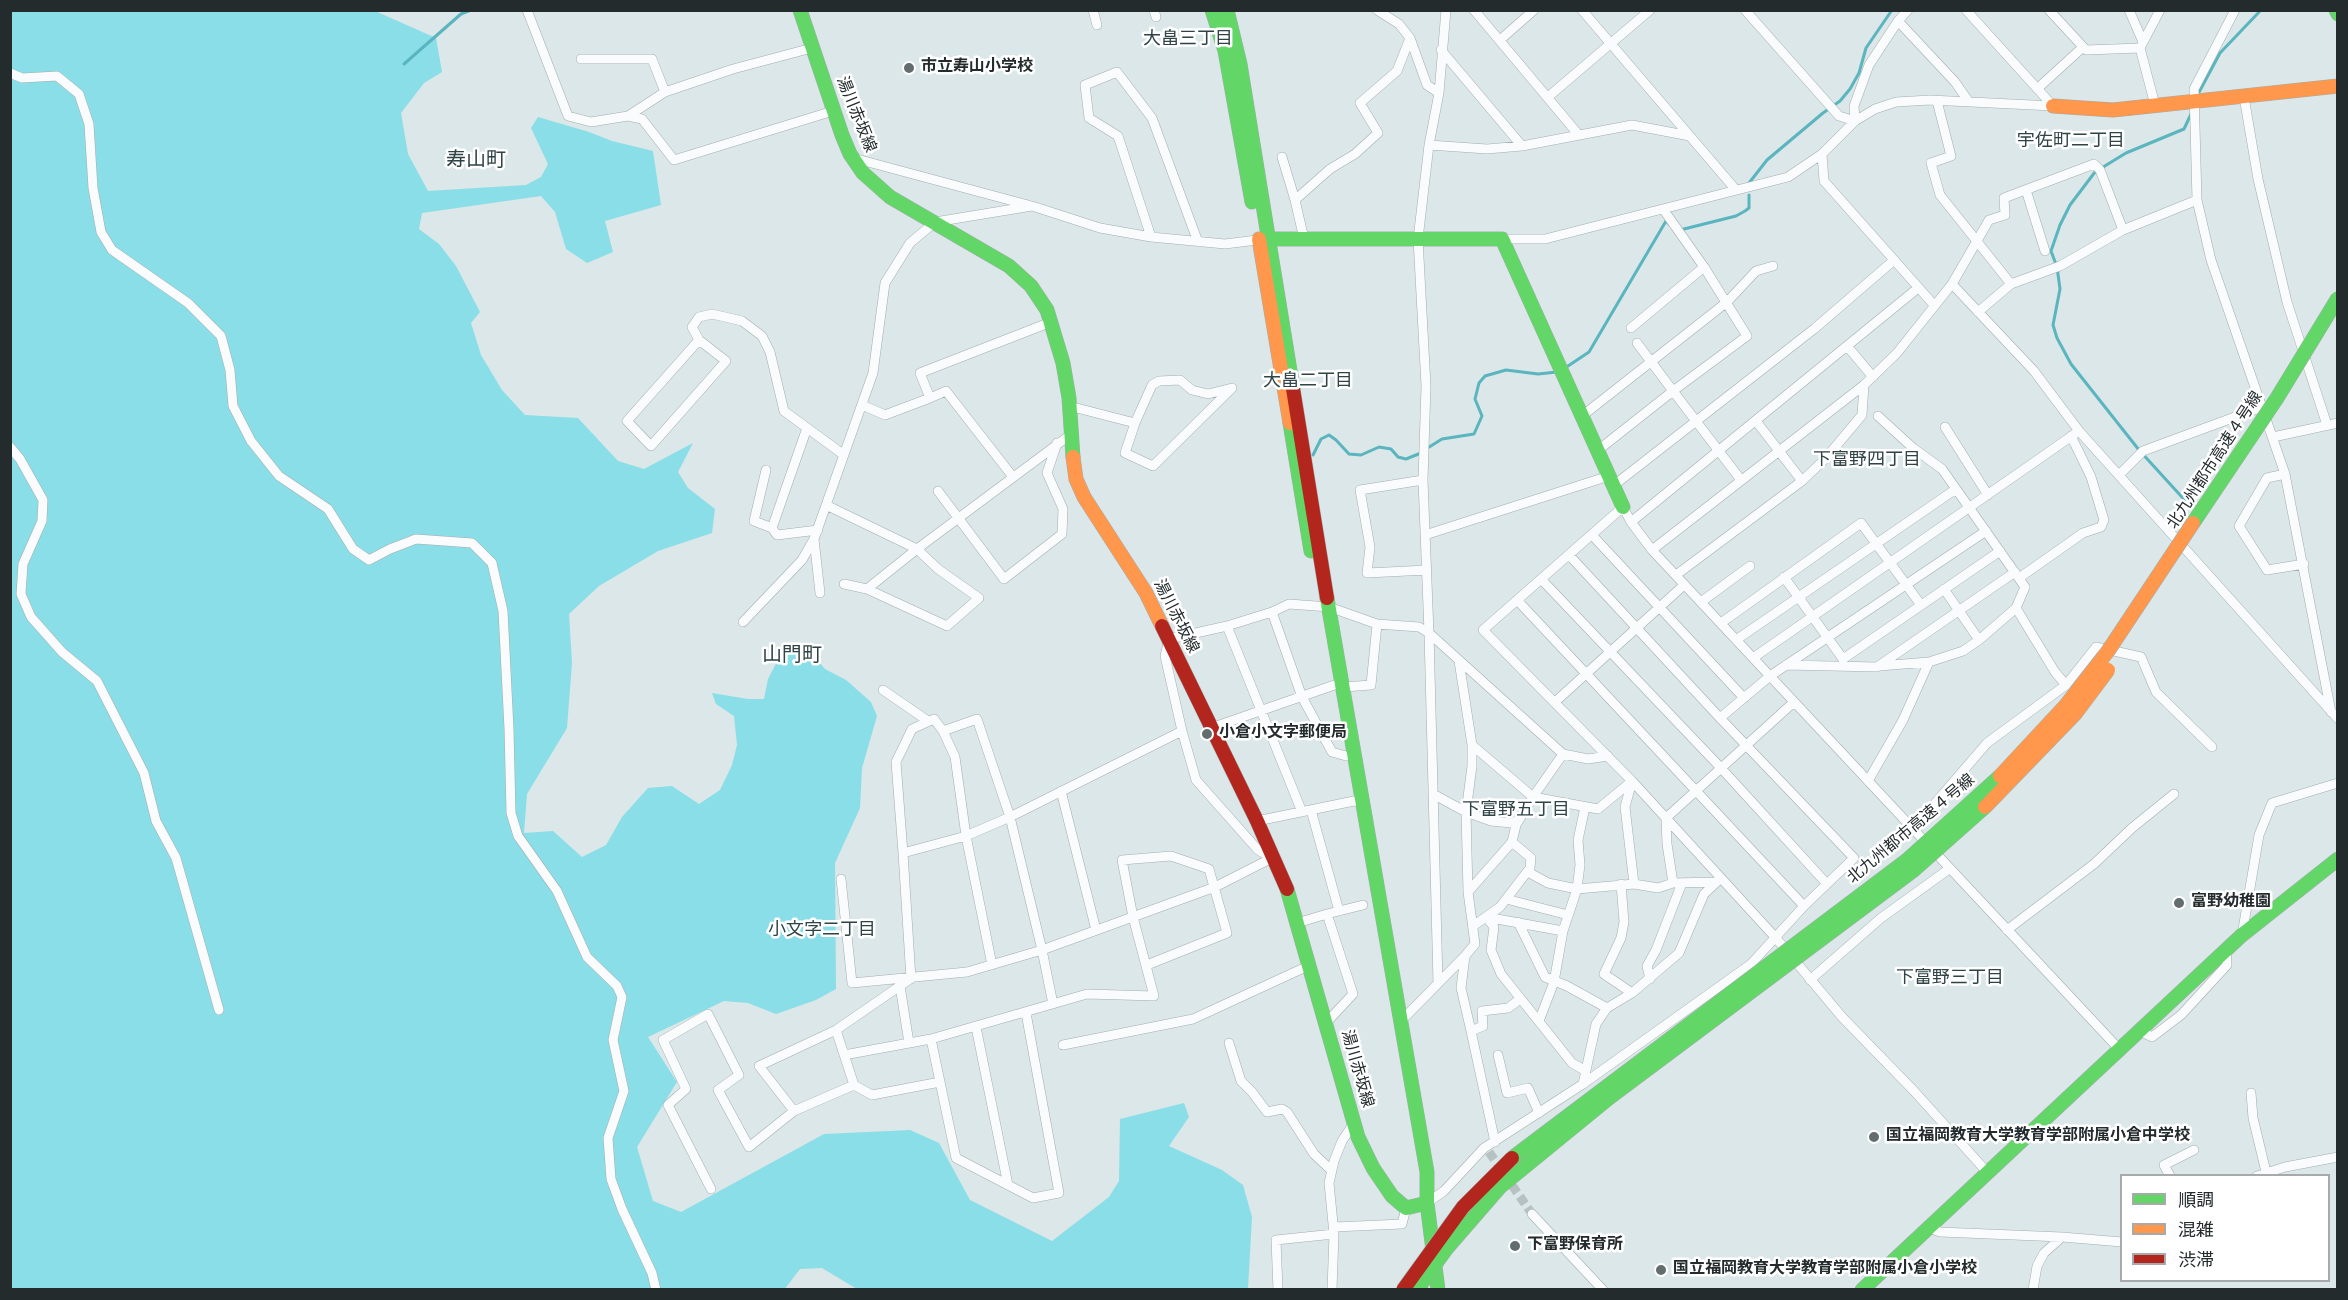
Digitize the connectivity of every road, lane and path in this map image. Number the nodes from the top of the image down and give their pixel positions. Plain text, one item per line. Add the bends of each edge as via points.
1 (527, 10) edge
2 (800, 10) edge
3 (1093, 10) edge
4 (1212, 10) edge
5 (1227, 10) edge
6 (1377, 10) edge
7 (1446, 10) edge
8 (1474, 10) edge
9 (1534, 10) edge
10 (1582, 10) edge
11 (1650, 10) edge
12 (1744, 10) edge
13 (1908, 10) edge
14 (1966, 10) edge
15 (2049, 10) edge
16 (2129, 10) edge
17 (2160, 10) edge
18 (2235, 10) edge
19 (1898, 21) junction
20 (1097, 25) dead end
21 (1410, 38) junction
22 (1500, 39) junction
23 (1610, 44) junction
24 (2141, 45) junction
25 (2083, 47) junction
26 (812, 48) junction
27 (1441, 50) junction
28 (581, 59) dead end
29 (10, 73) edge
30 (2337, 87) edge
31 (2037, 89) junction
32 (665, 92) junction
33 (1438, 93) junction
34 (1548, 97) junction
35 (2244, 97) junction
36 (2199, 100) junction
37 (1937, 101) junction
38 (1969, 102) junction
39 (2155, 105) junction
40 (2052, 106) junction
41 (833, 111) junction
42 (628, 116) junction
43 (1855, 121) junction
44 (1578, 134) junction
45 (1690, 136) junction
46 (1429, 146) junction
47 (1522, 146) junction
48 (1822, 154) junction
49 (853, 158) junction
50 (1282, 158) dead end
51 (1736, 190) junction
52 (2026, 190) junction
53 (1294, 200) junction
54 (2197, 200) junction
55 (1032, 206) junction
56 (1663, 209) junction
57 (935, 222) junction
58 (2123, 230) junction
59 (1151, 237) junction
60 (1264, 239) junction
61 (1304, 239) junction
62 (1418, 239) junction
63 (1502, 239) junction
64 (1198, 242) junction
65 (1978, 242) junction
66 (2045, 250) dead end
67 (1893, 261) junction
68 (1773, 266) dead end
69 (1704, 267) junction
70 (1952, 284) junction
71 (2011, 284) junction
72 (1918, 288) junction
73 (2337, 298) edge
74 (1727, 302) junction
75 (1934, 305) junction
76 (1978, 312) junction
77 (2337, 318) edge
78 (1051, 322) junction
79 (1631, 328) dead end
80 (699, 340) junction
81 (1637, 343) dead end
82 (1847, 346) junction
83 (1651, 362) junction
84 (1873, 377) junction
85 (1864, 385) junction
86 (1673, 391) junction
87 (930, 398) junction
88 (862, 405) junction
89 (1069, 406) junction
90 (2262, 407) junction
91 (1582, 416) junction
92 (1878, 416) dead end
93 (1697, 421) junction
94 (1756, 421) junction
95 (1136, 423) junction
96 (2337, 423) edge
97 (2327, 425) junction
98 (1945, 427) dead end
99 (807, 428) junction
100 (2075, 433) junction
101 (1070, 435) junction
102 (2273, 437) junction
103 (1057, 443) junction
104 (10, 447) edge
105 (1597, 451) junction
106 (1719, 451) junction
107 (1778, 451) junction
108 (844, 455) junction
109 (766, 470) dead end
110 (2119, 474) junction
111 (2285, 474) junction
112 (1012, 477) junction
113 (1423, 480) junction
114 (1741, 480) junction
115 (1611, 481) junction
116 (1802, 481) junction
117 (1956, 489) junction
118 (938, 491) dead end
119 (1988, 495) junction
120 (828, 506) junction
121 (1623, 507) junction
122 (1969, 509) junction
123 (958, 518) junction
124 (1631, 522) junction
125 (772, 528) junction
126 (1986, 531) junction
127 (1425, 534) junction
128 (816, 535) junction
129 (1592, 535) junction
130 (1876, 544) junction
131 (917, 549) junction
132 (1652, 550) junction
133 (2000, 551) junction
134 (1569, 555) junction
135 (1890, 564) junction
136 (2304, 564) junction
137 (1750, 566) dead end
138 (1427, 570) junction
139 (1676, 575) junction
140 (2017, 575) junction
141 (1784, 577) junction
142 (1541, 579) junction
143 (844, 584) dead end
144 (1684, 585) junction
145 (1905, 585) junction
146 (867, 589) junction
147 (1944, 589) junction
148 (820, 593) dead end
149 (1798, 597) junction
150 (1517, 600) junction
151 (1701, 602) junction
152 (1921, 605) junction
153 (1325, 606) junction
154 (1659, 608) junction
155 (2016, 608) junction
156 (1958, 611) junction
157 (1272, 612) junction
158 (1813, 617) junction
159 (743, 622) dead end
160 (1721, 623) junction
161 (1377, 624) junction
162 (1227, 626) junction
163 (1637, 628) junction
164 (1430, 633) junction
165 (1828, 637) junction
166 (1169, 639) junction
167 (1736, 640) junction
168 (1979, 640) junction
169 (1611, 652) junction
170 (1753, 658) junction
171 (1459, 661) junction
172 (1929, 662) junction
173 (1785, 665) junction
174 (1876, 666) junction
175 (1587, 674) junction
176 (1770, 676) junction
177 (1341, 685) junction
178 (2066, 685) junction
179 (883, 690) dead end
180 (1302, 697) junction
181 (1744, 698) junction
182 (1555, 702) junction
183 (1794, 702) junction
184 (1262, 710) junction
185 (2334, 716) edge
186 (1720, 718) junction
187 (928, 721) junction
188 (1211, 728) junction
189 (943, 731) junction
190 (1182, 731) junction
191 (1472, 745) junction
192 (1746, 746) junction
193 (2212, 747) dead end
194 (1563, 754) junction
195 (1346, 756) junction
196 (1608, 756) junction
197 (1722, 768) junction
198 (1632, 780) junction
199 (1868, 781) junction
200 (2337, 783) edge
201 (1061, 791) junction
202 (1697, 791) junction
203 (1433, 794) junction
204 (2174, 794) dead end
205 (1533, 797) junction
206 (1359, 801) junction
207 (1585, 807) junction
208 (1307, 811) junction
209 (1466, 812) junction
210 (1010, 817) junction
211 (1666, 818) junction
212 (1519, 820) junction
213 (1257, 821) junction
214 (1913, 829) junction
215 (966, 836) junction
216 (1512, 842) junction
217 (903, 852) junction
218 (1272, 858) junction
219 (2337, 859) edge
220 (1949, 869) junction
221 (1528, 872) junction
222 (841, 879) dead end
223 (1719, 880) junction
224 (1677, 883) junction
225 (1621, 884) junction
226 (1634, 884) junction
227 (1827, 884) junction
228 (1215, 887) junction
229 (1577, 889) junction
230 (1468, 892) junction
231 (1506, 899) junction
232 (1363, 905) dead end
233 (1804, 906) junction
234 (1339, 911) junction
235 (1327, 914) junction
236 (1568, 915) junction
237 (1133, 917) junction
238 (1486, 917) junction
239 (1518, 922) junction
240 (1297, 923) junction
241 (1473, 926) junction
242 (1096, 930) junction
243 (2007, 930) junction
244 (1563, 931) junction
245 (2242, 935) junction
246 (1775, 937) junction
247 (1042, 950) junction
248 (1465, 956) junction
249 (992, 965) junction
250 (1147, 965) junction
251 (1308, 966) junction
252 (911, 979) junction
253 (1650, 979) junction
254 (1810, 980) junction
255 (1554, 982) junction
256 (1438, 983) junction
257 (900, 986) junction
258 (1632, 993) junction
259 (1519, 1000) junction
260 (1053, 1004) junction
261 (1607, 1008) junction
262 (219, 1010) dead end
263 (1026, 1013) junction
264 (1401, 1021) junction
265 (1539, 1021) junction
266 (1326, 1023) junction
267 (976, 1027) junction
268 (836, 1030) junction
269 (1471, 1031) junction
270 (931, 1039) junction
271 (909, 1043) junction
272 (1229, 1043) dead end
273 (1063, 1045) dead end
274 (2120, 1050) junction
275 (844, 1055) junction
276 (1498, 1055) dead end
277 (1586, 1071) junction
278 (940, 1082) junction
279 (1583, 1084) junction
280 (854, 1085) junction
281 (2251, 1093) dead end
282 (794, 1111) junction
283 (1539, 1113) junction
284 (1354, 1123) junction
285 (1495, 1142) junction
286 (2194, 1150) dead end
287 (2337, 1157) edge
288 (1332, 1171) junction
289 (1987, 1172) junction
290 (2169, 1174) edge
291 (2261, 1174) edge
292 (1008, 1185) junction
293 (711, 1189) dead end
294 (1427, 1203) junction
295 (1406, 1208) junction
296 (1532, 1214) tunnel mouth
297 (1929, 1228) junction
298 (1334, 1230) junction
299 (2062, 1237) junction
300 (2120, 1242) edge
301 (656, 1290) edge
302 (1278, 1290) edge
303 (1332, 1290) edge
304 (1402, 1290) edge
305 (1417, 1290) edge
306 (1438, 1290) edge
307 (1603, 1290) edge
308 (1862, 1290) edge
309 (2033, 1290) edge

1 - 42 street via 568,116 591,122
2 - 26 main road, 湯川赤坂線
3 - 20 street
4 - 60 main road via 1225,51
5 - 60 main road via 1242,75
6 - 21 street via 1400,24
7 - 27 street
8 - 22 street
9 - 22 street
10 - 23 street
11 - 23 street
12 - 43 street via 1839,116
13 - 19 street
14 - 31 street
15 - 25 street
16 - 24 street
17 - 24 street
18 - 36 street via 2194,89
19 - 38 street via 1956,82
19 - 43 street via 1869,65 1854,106
21 - 33 street via 1427,85
21 - 53 street via 1397,71 1360,103 1378,134
22 - 34 street
23 - 34 street
23 - 45 street
24 - 25 street via 2086,50
24 - 39 street
25 - 31 street
26 - 32 street
26 - 41 main road, 湯川赤坂線
27 - 33 street
27 - 47 street
28 - 32 street via 652,59
29 - 301 street via 22,78 57,76 79,94 88,124 101,232 112,250 188,303 221,336 230,370 233,406 251,441 279,476 328,509 352,549 369,560 416,539 472,543 492,563 502,611 511,813 518,836 557,891 587,957 617,986 622,997 613,1040 624,1091 608,1138 611,1179
30 - 35 main road
31 - 40 street
32 - 42 street
33 - 46 street
34 - 44 street
35 - 36 main road
35 - 97 street via 2258,179 2287,302
36 - 39 main road
36 - 54 street
37 - 38 street
37 - 43 street via 1896,102
37 - 65 street via 1951,156 1931,163 1940,195
38 - 40 street
39 - 40 main road via 2113,110
41 - 42 street via 674,160 642,119
41 - 49 main road, 湯川赤坂線
43 - 48 street
44 - 45 street via 1632,125
44 - 47 street
45 - 51 street
46 - 47 street
46 - 62 street
48 - 51 street via 1788,177
48 - 67 street via 1824,181
49 - 55 street
49 - 57 main road, 湯川赤坂線 via 863,173 890,197
50 - 53 street
51 - 56 street
52 - 58 street via 2094,164 2100,170
52 - 65 street via 2004,198 2005,215 1989,220
52 - 66 street
53 - 61 street
54 - 58 street
54 - 90 street via 2211,260
55 - 57 street
55 - 59 street via 1100,228
56 - 63 street via 1545,239
56 - 69 street
57 - 78 main road, 湯川赤坂線 via 1009,266 1031,286
57 - 88 street via 910,243 885,283 873,372
58 - 71 street via 2060,266
59 - 64 street
59 - 64 street via 1118,136 1089,118 1084,86 1117,72 1152,118
60 - 61 main road
60 - 64 street via 1225,244
60 - 153 main road
61 - 62 main road
62 - 63 main road
62 - 113 street via 1426,387
63 - 91 main road
65 - 70 street
65 - 71 street
67 - 72 street
67 - 93 street
68 - 74 street via 1756,271
69 - 74 street
69 - 79 street
70 - 75 street
70 - 76 street
71 - 76 street
72 - 75 street
72 - 82 street
73 - 304 main road, 北九州都市高速４号線, bridge via 2277,398 2108,651 2028,747 1907,860 1519,1152 1463,1208
74 - 83 street
74 - 86 street via 1747,336
75 - 84 street
76 - 100 street via 2034,371
77 - 305 main road, 北九州都市高速４号線, bridge via 2170,581 2096,687 2037,755 1914,870 1528,1162 1472,1217
78 - 87 street via 920,373
78 - 89 main road, 湯川赤坂線 via 1063,363
80 - 80 street via 726,361 651,446 627,421
80 - 99 street via 692,327 699,317 712,314 742,321 762,336 770,352 784,411
81 - 83 street
82 - 84 street
82 - 94 street
83 - 86 street
83 - 91 street
84 - 85 street
85 - 107 street
85 - 116 street via 1862,415 1827,458
86 - 93 street
86 - 105 street
87 - 88 street via 885,415
87 - 112 street via 946,391
88 - 108 street
89 - 95 street
89 - 101 main road, 湯川赤坂線
90 - 102 street
90 - 110 street via 2140,454
91 - 105 main road
92 - 117 street via 1942,469
93 - 106 street
93 - 115 street
94 - 106 street
94 - 107 street
95 - 95 street via 1125,453 1153,466 1232,388 1208,394 1192,390 1180,380 1159,381 1152,385
96 - 97 street
97 - 102 street
98 - 119 street
99 - 108 street
99 - 125 street
100 - 110 street
100 - 119 street
100 - 140 street via 2104,520 2102,527 2083,533
101 - 103 street
101 - 166 main road, 湯川赤坂線 via 1076,479 1084,497 1146,593
102 - 111 street
103 - 112 street
103 - 123 street via 1047,473 1063,509 1062,534 1004,579
104 - 262 street via 43,500 42,521 23,564 21,594 31,616 62,652 97,681 144,773 156,821 176,858
105 - 115 main road
106 - 114 street
106 - 124 street
107 - 114 street
107 - 116 street
108 - 120 street
109 - 125 street via 754,521
110 - 185 street
111 - 136 street
111 - 136 street via 2267,478 2239,526 2267,570
112 - 123 street
113 - 127 street
113 - 138 street via 1360,490 1370,547 1367,573
114 - 132 street
115 - 121 main road
115 - 127 street
116 - 139 street
117 - 122 street
117 - 130 street
118 - 123 street
119 - 122 street
120 - 128 street
120 - 131 street
121 - 124 street
121 - 129 street
122 - 126 street
122 - 135 street
123 - 131 street
124 - 132 street
125 - 128 street via 777,535
126 - 133 street
126 - 145 street
127 - 138 street
128 - 148 street
128 - 159 street via 802,560
129 - 134 street
129 - 154 street
130 - 135 street
130 - 141 street via 1860,523
130 - 149 street
131 - 146 street
131 - 146 street via 979,598 947,626
132 - 139 street
133 - 140 street
133 - 147 street
134 - 142 street
134 - 163 street
135 - 145 street
135 - 158 street
136 - 185 street
137 - 151 street
138 - 164 street
139 - 144 street
140 - 155 street via 2025,587
140 - 156 street
141 - 149 street
141 - 160 street
142 - 150 street
142 - 169 street
143 - 146 street
144 - 151 street
144 - 154 street
145 - 152 street
145 - 165 street
147 - 152 street
147 - 156 street
149 - 158 street
149 - 167 street
150 - 175 street
150 - 182 street via 1483,630
151 - 160 street
152 - 165 street via 1843,659
153 - 157 street via 1289,604
153 - 161 street
153 - 177 main road
154 - 163 street
154 - 181 street
155 - 168 street
155 - 178 street
156 - 168 street
156 - 174 street
157 - 162 street
157 - 180 street
158 - 165 street
158 - 170 street
160 - 167 street
161 - 164 street via 1419,627
161 - 177 street via 1371,685
162 - 166 street
162 - 184 street
163 - 169 street
163 - 186 street
164 - 171 street
164 - 203 street
165 - 173 street
166 - 188 main road, 湯川赤坂線
166 - 190 street via 1166,656
167 - 170 street
168 - 172 street via 1963,651
169 - 175 street
169 - 197 street
170 - 176 street
171 - 191 street
171 - 194 street
172 - 174 street
172 - 199 street via 1903,720
173 - 174 street
173 - 176 street
175 - 182 street
175 - 202 street
176 - 181 street
176 - 183 street
177 - 180 street
177 - 195 main road
177 - 206 main road
178 - 193 street via 2096,647 2141,657 2156,692
178 - 214 street via 1987,743
179 - 187 street
180 - 184 street
180 - 195 street via 1332,752
181 - 186 street
182 - 196 street
183 - 192 street
183 - 199 street
184 - 188 street
184 - 208 street
186 - 192 street
187 - 189 street via 934,719
187 - 217 street via 912,729 896,762
188 - 213 main road, 湯川赤坂線
189 - 210 street via 977,719
189 - 215 street via 955,757
190 - 201 street
190 - 218 street via 1196,780 1258,850
191 - 205 street
191 - 209 street
192 - 197 street
192 - 227 street via 1854,858
194 - 196 street via 1588,759
194 - 205 street
195 - 206 main road
196 - 198 street
197 - 202 street
197 - 227 street
198 - 207 street via 1598,809
198 - 211 street
198 - 226 street via 1625,807
199 - 214 street
200 - 245 street via 2272,803 2259,835
201 - 210 street
201 - 242 street
202 - 211 street
202 - 233 street
203 - 209 street
203 - 256 street
204 - 243 street via 2094,864
205 - 207 street
205 - 212 street
206 - 208 street
206 - 264 main road
206 - 294 main road via 1418,1176
207 - 229 street via 1578,840
208 - 213 street
208 - 234 street
209 - 212 street via 1491,821
209 - 230 street
210 - 215 street
210 - 247 street
211 - 223 street
211 - 224 street via 1667,844
212 - 216 street
213 - 218 main road, 湯川赤坂線
214 - 220 street
215 - 217 street
215 - 249 street
216 - 221 street via 1531,858
216 - 230 street
217 - 252 street
218 - 228 street
218 - 240 main road, 湯川赤坂線 via 1291,899
219 - 245 main road
220 - 243 street
220 - 254 street via 1881,918
221 - 229 street via 1548,884
221 - 231 street
222 - 252 street via 852,982
223 - 224 street
223 - 246 street
223 - 253 street via 1704,894 1679,953
224 - 226 street via 1658,888
224 - 253 street via 1656,950 1647,966
225 - 226 street
225 - 229 street
225 - 258 street via 1622,938 1605,974
227 - 233 street
228 - 237 street
228 - 237 street via 1209,869 1171,856 1122,860
228 - 250 street via 1227,933
229 - 236 street
230 - 241 street
231 - 236 street
231 - 238 street
232 - 234 street
233 - 246 street
234 - 235 street
235 - 240 street
235 - 266 street via 1353,994
236 - 244 street
237 - 242 street
237 - 250 street
238 - 239 street
238 - 241 street
238 - 259 street via 1494,927 1491,950 1501,974
239 - 244 street
239 - 255 street via 1545,977
240 - 251 main road, 湯川赤坂線
241 - 248 street via 1474,944
242 - 247 street
243 - 274 street
244 - 255 street
245 - 274 main road
246 - 254 street
246 - 279 street via 1751,964
247 - 249 street
247 - 260 street
248 - 256 street
248 - 269 street via 1461,988
249 - 252 street
250 - 260 street via 1154,996 1088,994
251 - 266 main road, 湯川赤坂線
251 - 273 street via 1193,1020
252 - 257 street
253 - 258 street
254 - 289 street
255 - 261 street
255 - 265 street
256 - 264 street
257 - 268 street
257 - 271 street
258 - 261 street
259 - 265 street
259 - 269 street via 1508,1008 1482,1011 1483,1026
260 - 263 street
261 - 277 street via 1596,1024
263 - 267 street
263 - 292 street via 1059,1193 1033,1198
264 - 294 main road via 1427,1172
265 - 277 street via 1572,1063
266 - 284 main road, 湯川赤坂線
267 - 270 street
267 - 292 street
268 - 275 street
268 - 282 street via 759,1066
269 - 285 street
270 - 271 street
270 - 278 street
271 - 275 street
272 - 288 street via 1241,1081 1266,1112 1287,1112 1314,1154
274 - 289 main road
275 - 280 street
276 - 283 street via 1507,1093 1528,1088
277 - 279 street
278 - 280 street via 872,1095
278 - 292 street via 956,1158
279 - 283 street
280 - 282 street
281 - 291 street
282 - 293 street via 749,1147 718,1090 739,1074 708,1014 663,1040 686,1089 668,1105
283 - 285 street
284 - 288 street via 1342,1141
284 - 295 main road, 湯川赤坂線 via 1373,1168 1392,1196
285 - 294 street
286 - 290 street via 2164,1165
287 - 291 street
288 - 298 street via 1329,1183
289 - 297 main road
294 - 295 main road
294 - 306 main road
295 - 298 street via 1402,1224
296 - 307 street
297 - 299 street via 1940,1232
297 - 308 main road
298 - 302 street via 1276,1240
298 - 303 street
299 - 300 street
299 - 309 street via 2044,1253 2037,1266

